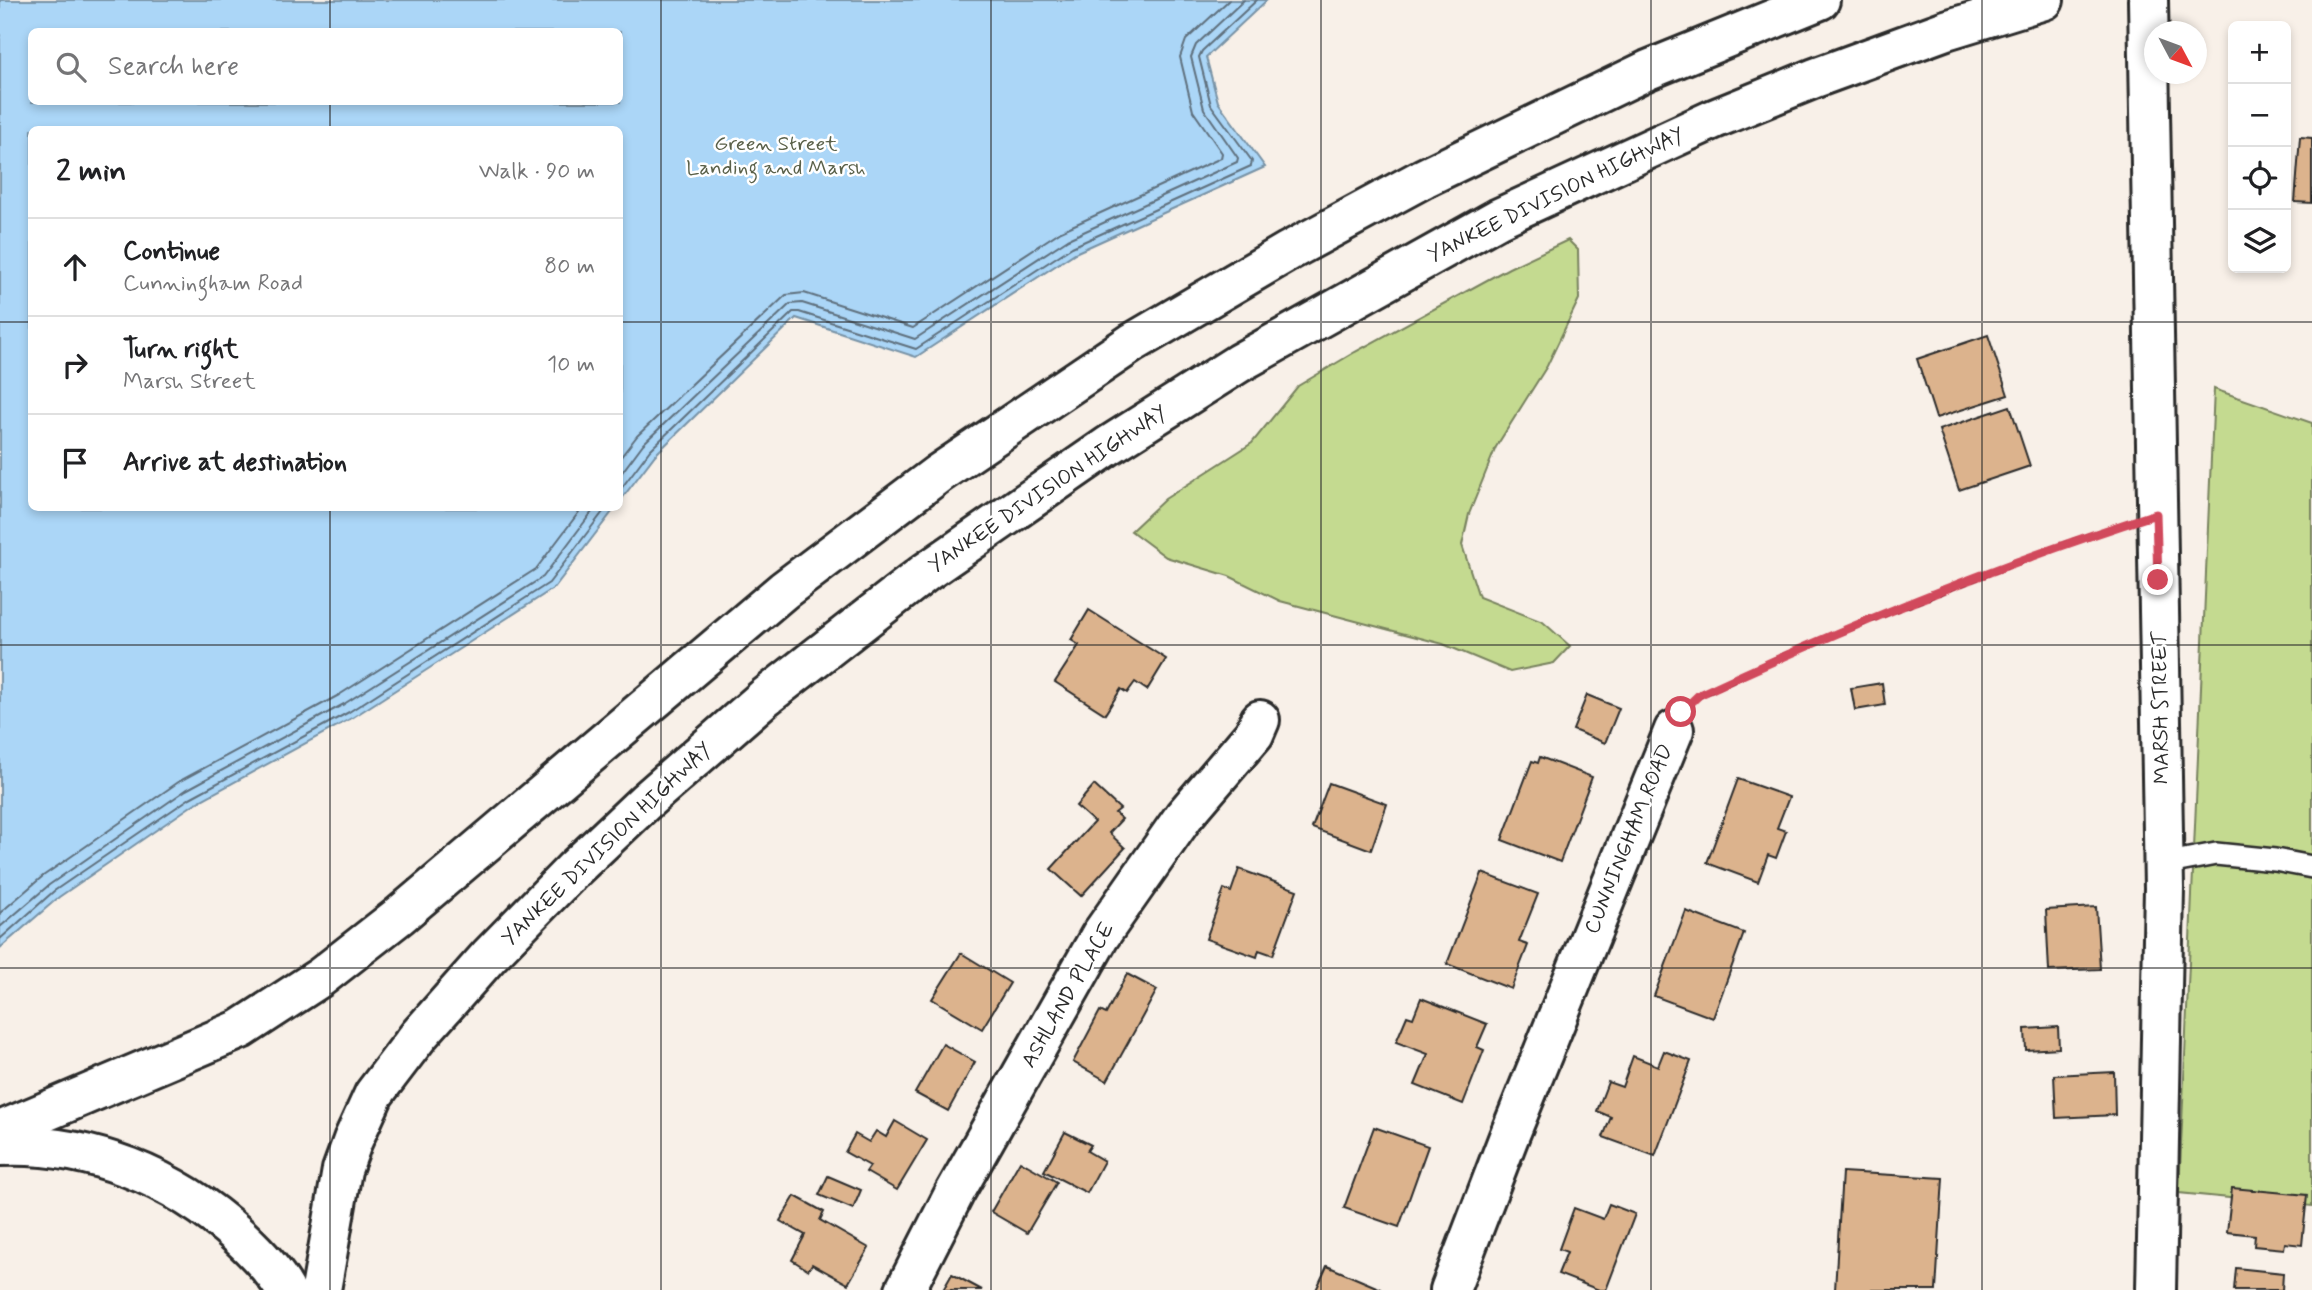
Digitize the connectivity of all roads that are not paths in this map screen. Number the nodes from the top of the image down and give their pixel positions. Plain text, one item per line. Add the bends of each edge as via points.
1 (1820, 0) edge
2 (2044, 0) edge
3 (2148, 0) edge
4 (1260, 720) dead end
5 (1674, 730) road end
6 (2163, 864) junction
7 (2312, 867) edge
8 (0, 1131) edge
9 (0, 1146) edge
10 (285, 1290) edge
11 (321, 1290) edge
12 (905, 1290) edge
13 (1450, 1290) edge
14 (2156, 1290) edge

1 - 8 main road via 1648,70 1436,172 1132,343 938,474 784,590 321,977 241,1029
2 - 11 main road, YANKEE DIVISION HIGHWAY via 1815,78 1499,218 1239,363 1108,446 926,572 764,698 646,801 489,956 419,1035 374,1094 353,1140 342,1170
3 - 6 main road, MARSH STREET
4 - 12 main road, ASHLAND PLACE via 1254,734 1184,816 1100,936
5 - 13 main road, CUNNINGHAM ROAD
6 - 7 lane via 2217,855
6 - 14 main road, MARSH STREET
9 - 10 main road via 73,1151 135,1169 181,1192 255,1251

